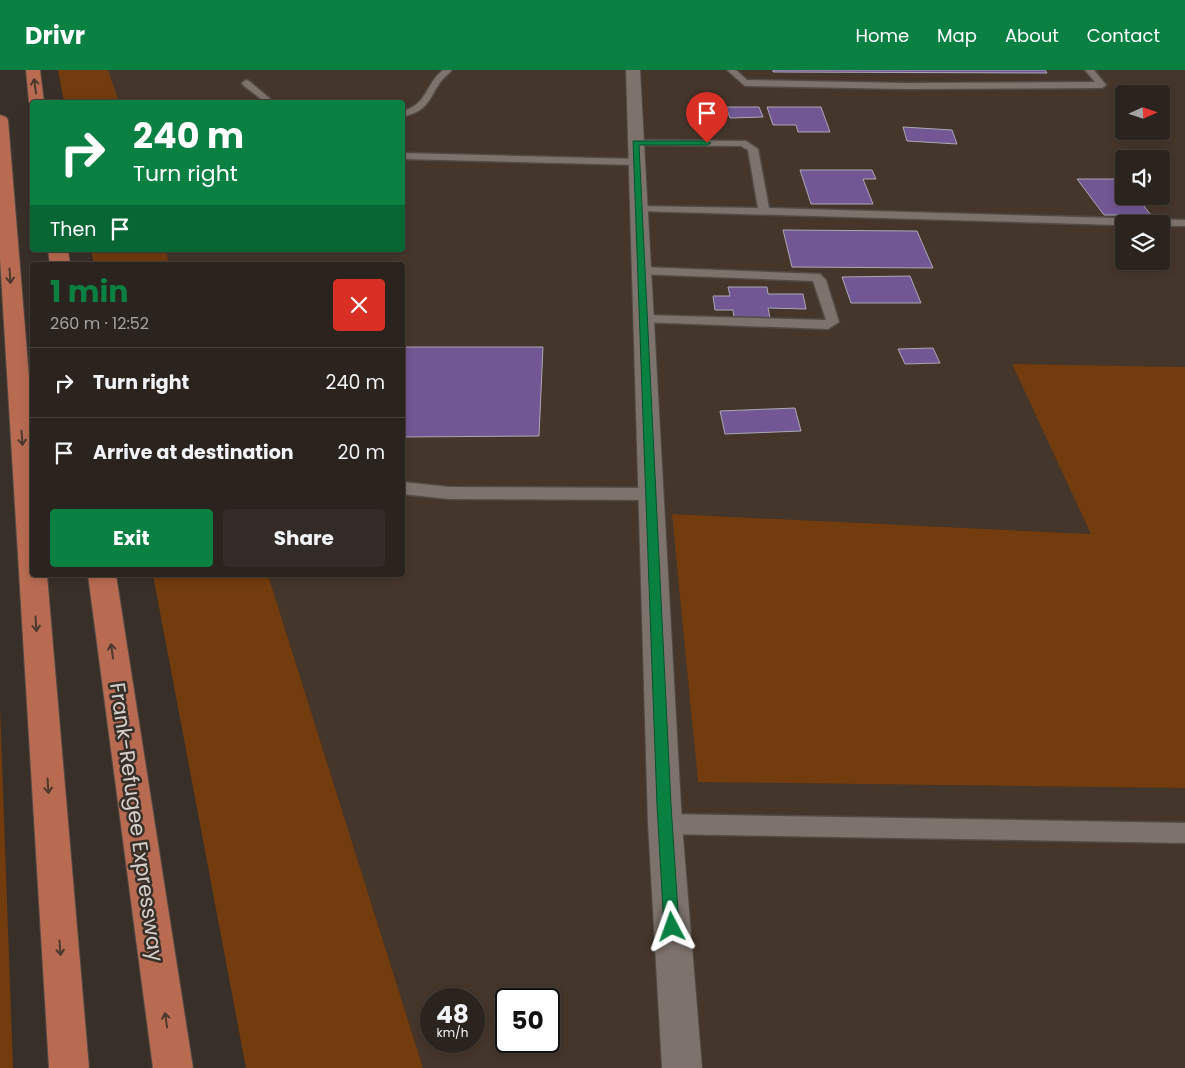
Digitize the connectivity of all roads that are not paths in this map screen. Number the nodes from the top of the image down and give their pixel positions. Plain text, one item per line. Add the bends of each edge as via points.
1 (33, 70) edge
2 (448, 70) edge
3 (633, 70) edge
4 (730, 70) edge
5 (1089, 70) edge
6 (246, 83) dead end
7 (37, 100) edge
8 (267, 100) edge
9 (405, 113) edge
10 (0, 120) edge
11 (636, 152) junction
12 (405, 156) edge
13 (638, 208) junction
14 (764, 211) junction
15 (1185, 223) edge
16 (641, 271) junction
17 (643, 319) junction
18 (405, 488) edge
19 (650, 494) junction
20 (30, 533) edge
21 (33, 577) edge
22 (102, 577) edge
23 (665, 824) junction
24 (1185, 832) edge
25 (69, 1068) edge
26 (173, 1068) edge
27 (682, 1068) edge

7 -> 1 highway
2 - 9 lane via 440,76 426,103
3 - 11 main road
4 - 5 lane via 745,83 1102,85
6 - 8 lane
10 -> 20 highway
11 - 12 lane
11 - 13 main road
11 - 14 lane via 743,143 753,148
13 - 14 lane
13 - 16 main road
14 - 15 lane
16 - 17 main road
16 - 17 lane via 816,277 820,280 833,322 828,325
17 - 19 main road
18 - 19 lane via 449,493
19 - 23 main road
21 -> 25 highway
26 -> 22 highway, Frank-Refugee Expressway
23 - 24 lane
23 - 27 main road

